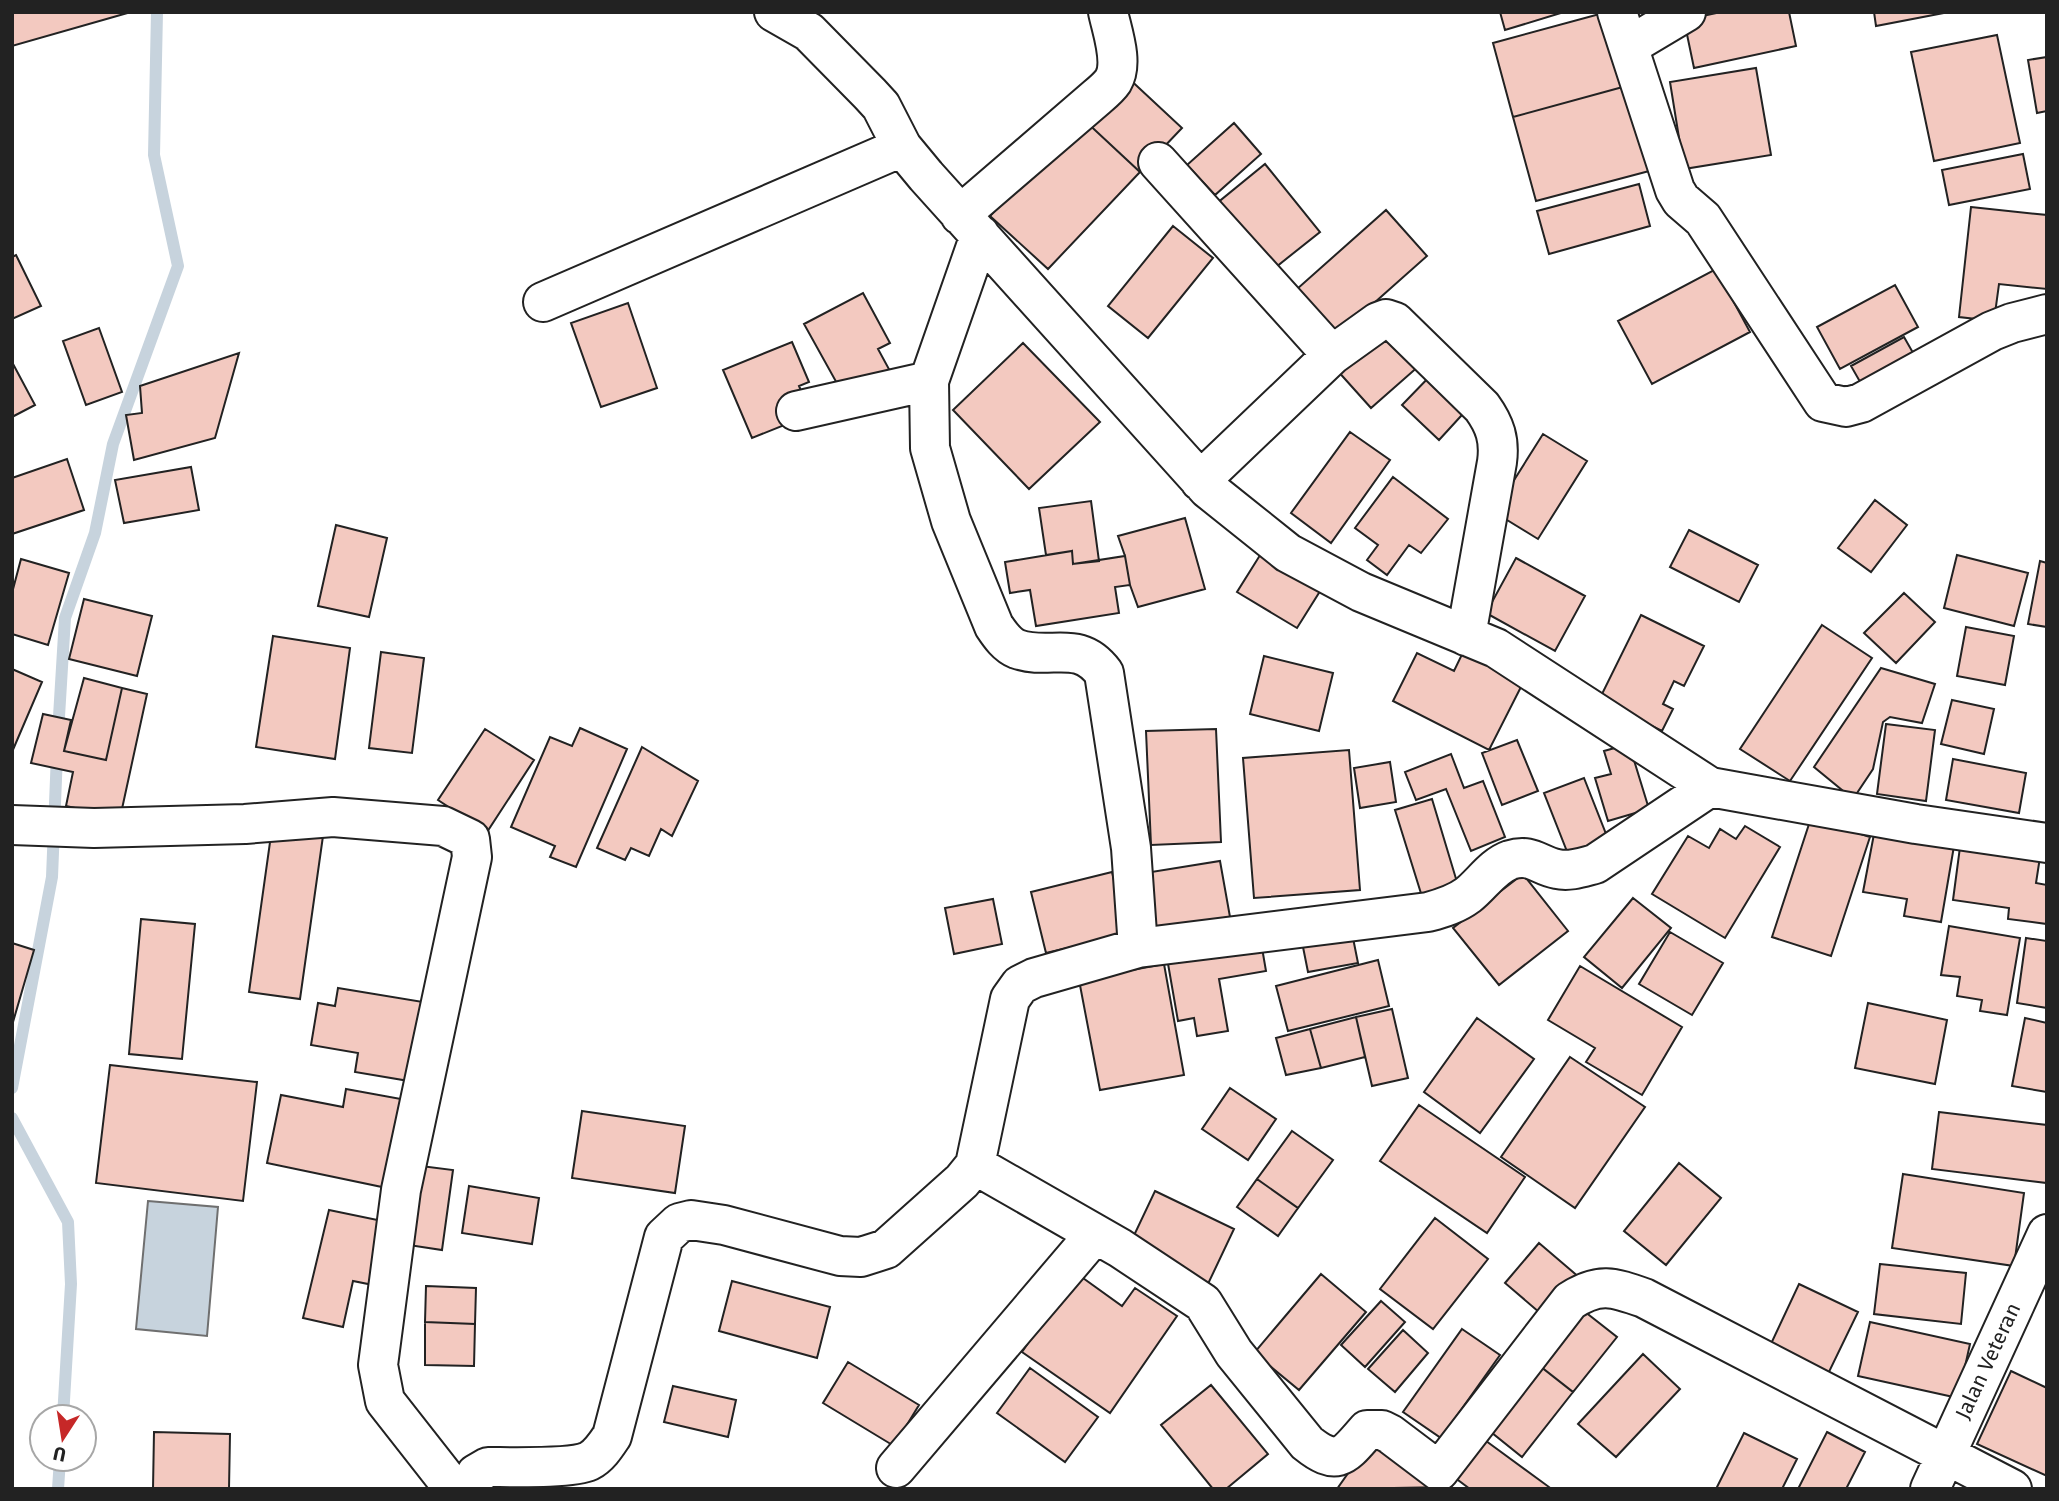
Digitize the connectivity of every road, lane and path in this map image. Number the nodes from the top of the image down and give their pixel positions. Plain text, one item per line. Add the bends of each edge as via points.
1 (774, 12) edge
2 (1108, 12) edge
3 (1686, 12) edge
4 (1623, 29) edge
5 (902, 147) junction
6 (1158, 162) dead end
7 (970, 225) junction
8 (543, 302) dead end
9 (2047, 314) edge
10 (1332, 355) junction
11 (929, 381) junction
12 (796, 411) dead end
13 (1200, 481) junction
14 (1466, 636) junction
15 (1710, 787) junction
16 (12, 825) edge
17 (2047, 843) edge
18 (1138, 948) junction
19 (975, 1165) junction
20 (1095, 1234) junction
21 (2047, 1234) edge
22 (896, 1468) dead end
23 (1945, 1469) edge
24 (1450, 1480) edge
25 (454, 1489) edge
26 (469, 1489) edge
27 (2011, 1489) edge

1 - 5 street via 808,32 870,94
2 - 7 street via 1117,57 1113,81
3 - 4 street
4 - 9 street via 1675,190 1703,219 1823,402 1846,407 1861,402 1992,331
5 - 7 street
5 - 8 street
6 - 10 street
7 - 11 street
7 - 13 street
10 - 13 street
10 - 14 street via 1378,322 1395,322 1493,421 1499,448
11 - 12 street
11 - 18 street via 930,448 951,521 993,626 1016,649 1070,651 1095,660 1104,673 1131,848
13 - 14 street via 1288,553 1361,592
14 - 15 street via 1496,648
15 - 17 street
15 - 18 street via 1595,864 1556,869 1537,860 1509,860 1450,906
16 - 25 street via 94,828 333,817 443,826 470,839 472,857 401,1190 379,1365 385,1401
18 - 19 street via 1020,985 1010,999
19 - 20 street
19 - 26 street via 894,1243 861,1256 840,1256 724,1225 691,1220 678,1223 664,1237 612,1436 602,1450 589,1461 573,1465 488,1467 476,1474
20 - 22 street
20 - 24 street via 1203,1303 1234,1353 1321,1455 1343,1455 1367,1430 1381,1430
21 - 23 street, Jalan Veteran
23 - 24 street via 1644,1298 1605,1287 1585,1291 1570,1301
23 - 27 street

